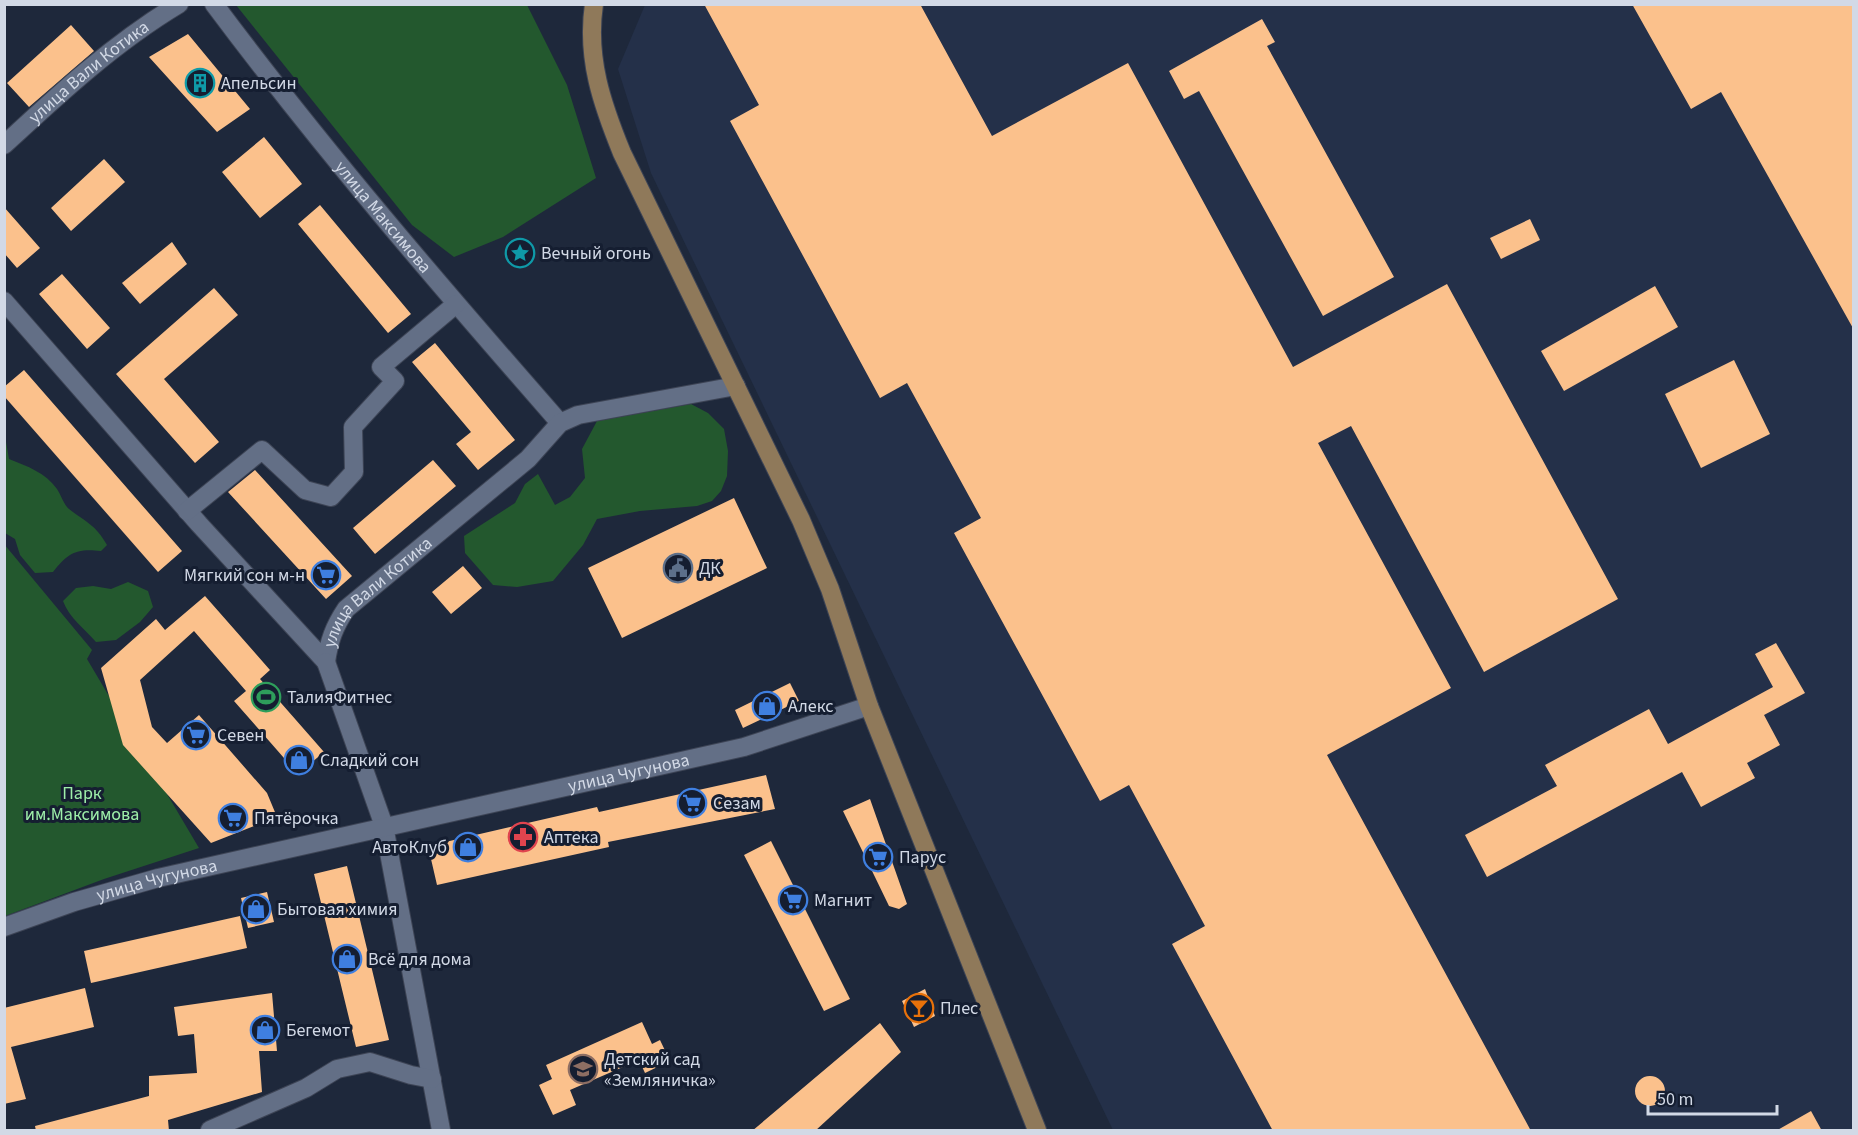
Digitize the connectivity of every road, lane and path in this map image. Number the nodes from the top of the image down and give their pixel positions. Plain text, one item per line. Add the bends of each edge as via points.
1 (179, 4) edge
2 (214, 4) edge
3 (594, 4) edge
4 (4, 145) edge
5 (4, 301) edge
6 (456, 304) junction
7 (736, 386) junction
8 (560, 423) junction
9 (188, 511) junction
10 (326, 662) junction
11 (869, 706) junction
12 (384, 826) junction
13 (4, 927) edge
14 (432, 1079) junction
15 (210, 1131) edge
16 (441, 1131) edge
17 (1037, 1131) edge

1 - 4 street, улица Вали Котика via 135,32
2 - 6 street, улица Максимова via 277,88
3 - 7 main road via 592,56 605,111
5 - 9 street, улица Вали Котика
6 - 8 street, улица Максимова
6 - 9 street via 381,367 395,381 354,428 354,472 331,497 305,490 262,450
7 - 8 street, улица Вали Котика via 578,414
7 - 11 main road via 830,589
8 - 10 street, улица Вали Котика via 528,459 346,609 329,639
9 - 10 street, улица Вали Котика
10 - 12 street
11 - 12 street, улица Чугунова via 744,747
11 - 17 main road
12 - 13 street, улица Чугунова via 158,878
12 - 14 street
14 - 15 street via 370,1062 337,1069 306,1088
14 - 16 street

